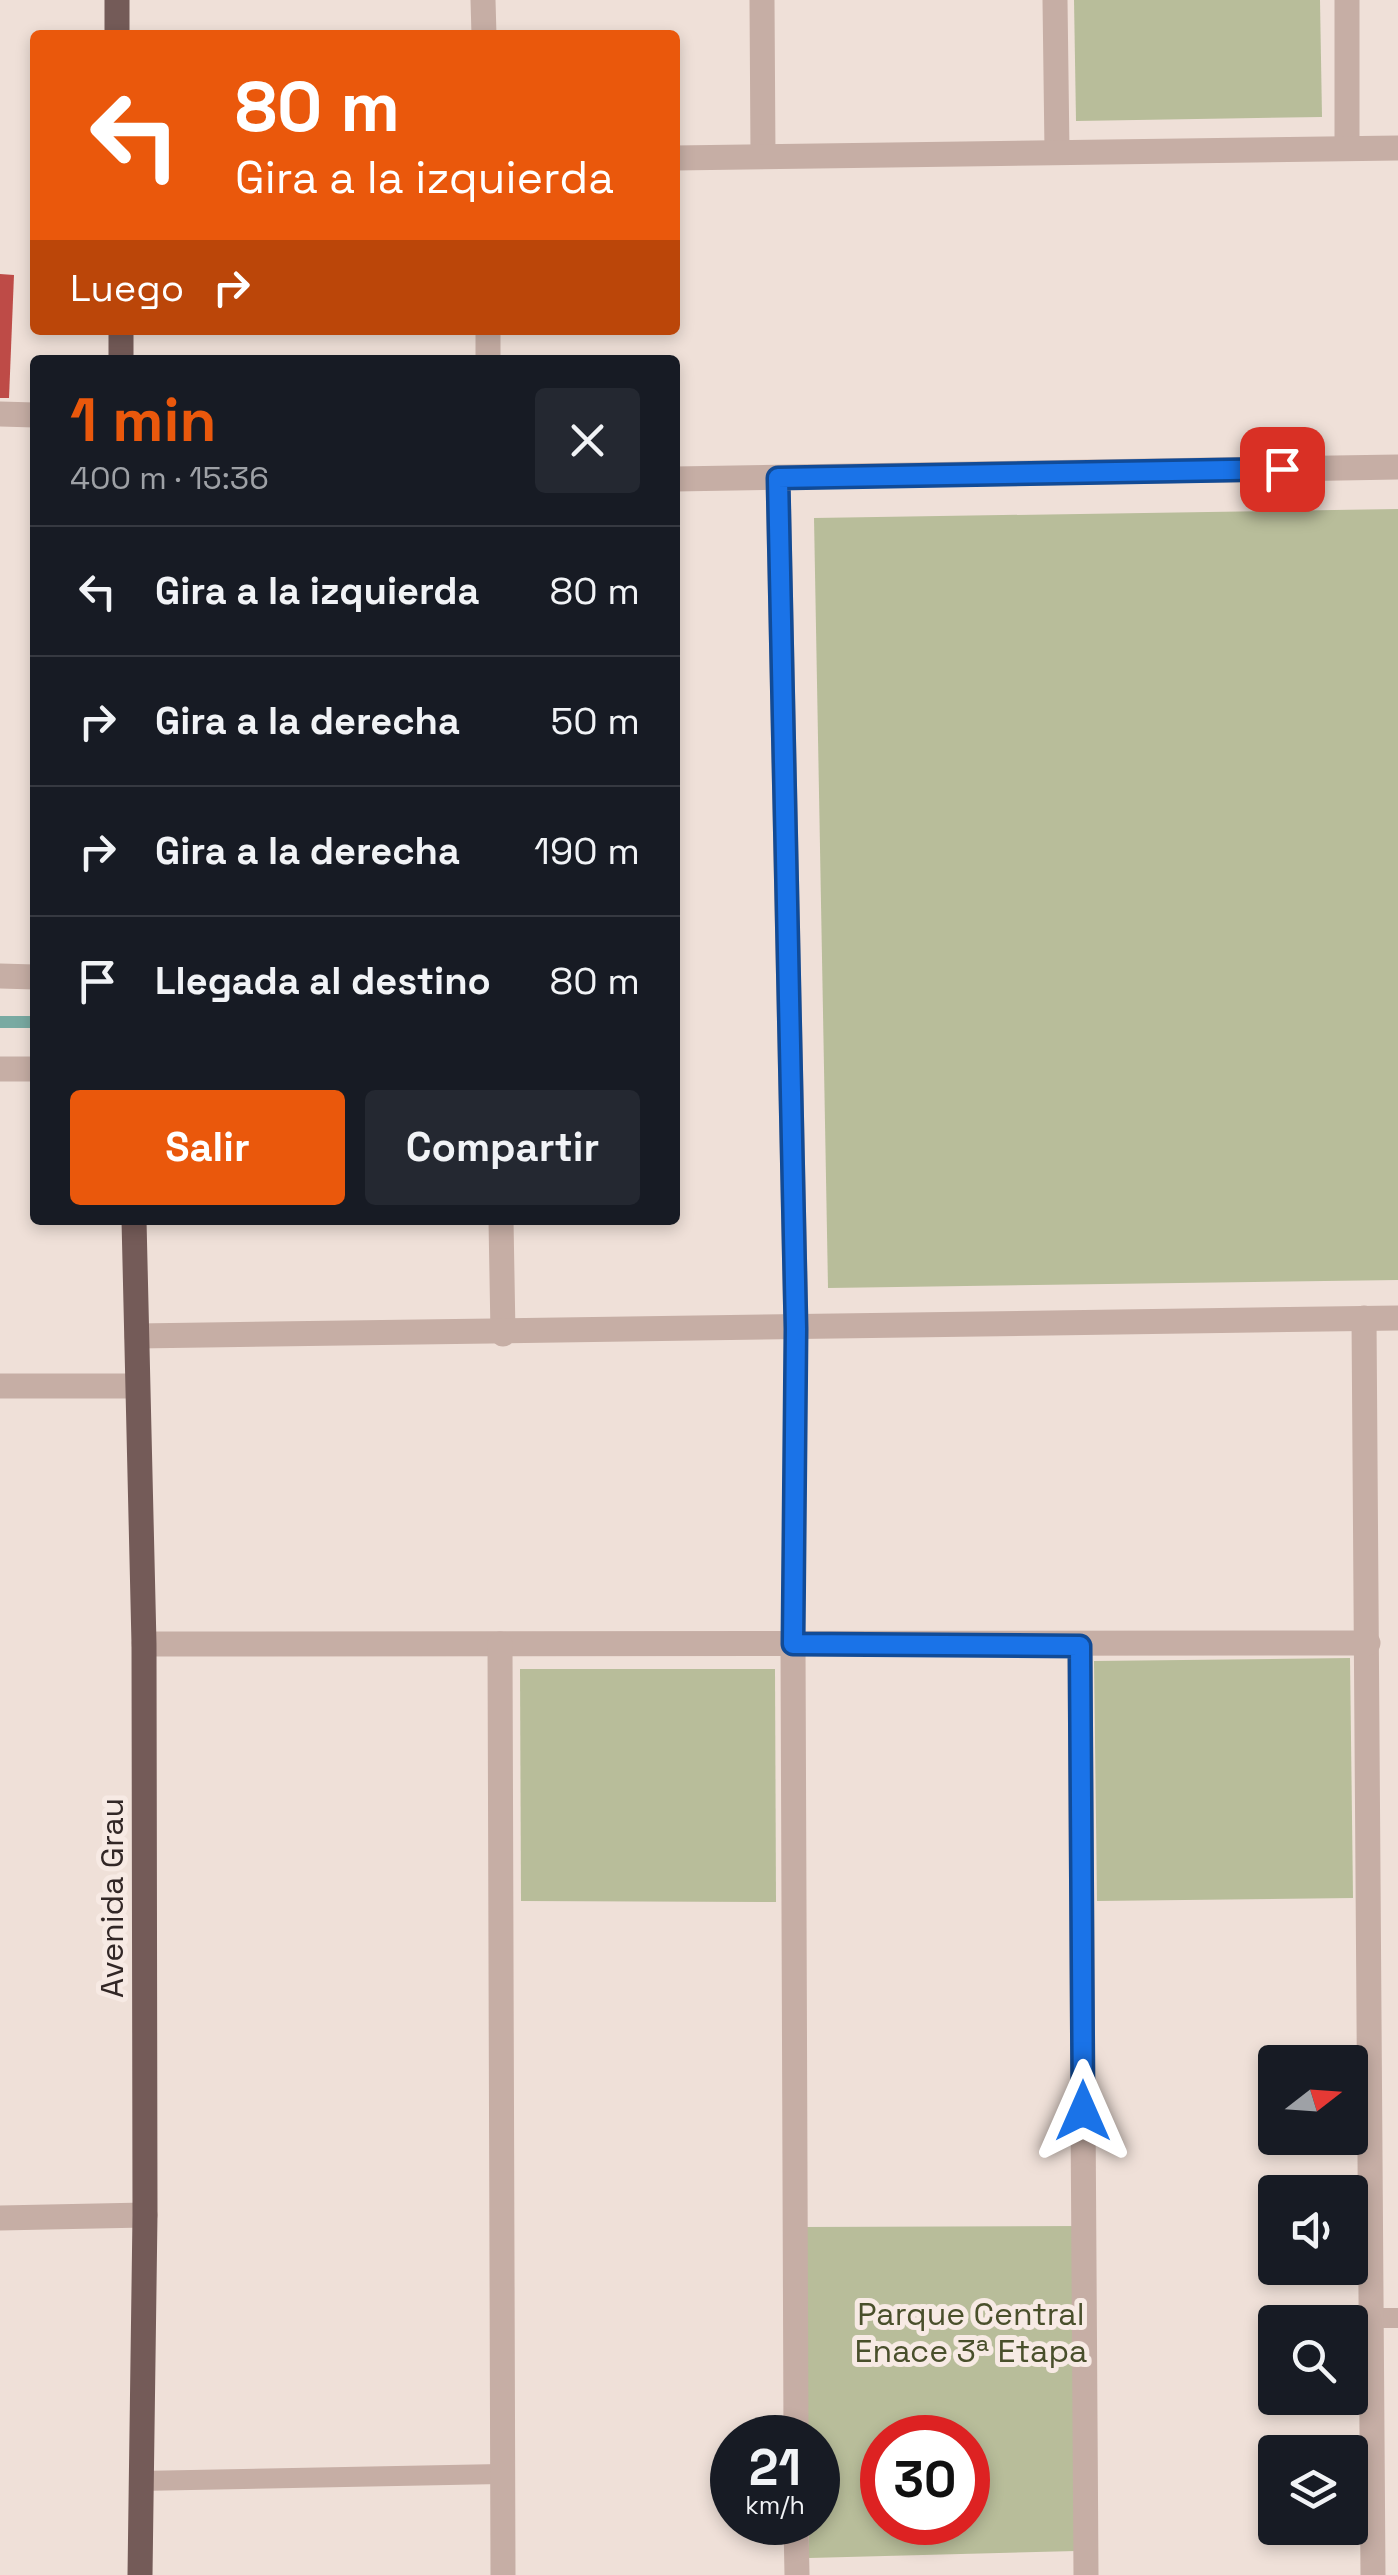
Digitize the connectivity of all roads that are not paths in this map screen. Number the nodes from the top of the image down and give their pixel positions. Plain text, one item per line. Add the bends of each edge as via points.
1 (117, 0) edge
2 (483, 0) edge
3 (762, 0) edge
4 (1055, 0) edge
5 (1347, 0) edge
6 (117, 30) edge
7 (484, 30) edge
8 (1347, 148) junction
9 (1398, 148) edge
10 (1057, 151) junction
11 (763, 156) junction
12 (680, 158) edge
13 (0, 414) edge
14 (30, 415) edge
15 (1398, 467) edge
16 (778, 478) junction
17 (680, 479) edge
18 (0, 976) edge
19 (30, 977) edge
20 (0, 1069) edge
21 (30, 1069) edge
22 (134, 1225) edge
23 (501, 1225) edge
24 (1364, 1318) junction
25 (1398, 1318) edge
26 (796, 1329) junction
27 (503, 1334) junction
28 (137, 1336) junction
29 (0, 1386) edge
30 (138, 1386) junction
31 (1368, 1643) junction
32 (144, 1644) junction
33 (500, 1644) junction
34 (793, 1644) junction
35 (1080, 1646) junction
36 (145, 2216) junction
37 (0, 2218) edge
38 (1371, 2318) junction
39 (1398, 2318) edge
40 (796, 2415) edge
41 (502, 2474) junction
42 (139, 2481) junction
43 (796, 2545) edge
44 (140, 2575) edge
45 (503, 2575) edge
46 (796, 2575) edge
47 (1086, 2575) edge
48 (1373, 2575) edge

1 - 6 main road
2 - 7 street
3 - 11 street
4 - 10 street
5 - 8 street
8 - 9 street
8 - 10 street
10 - 11 street
11 - 12 street
13 - 14 street
15 - 16 street
16 - 17 street
16 - 26 street
18 - 19 street
20 - 21 street
22 - 28 main road, Avenida Grau
23 - 27 street
24 - 25 street
24 - 26 street
24 - 31 street
26 - 27 street
26 - 34 lane
27 - 28 street
28 - 30 main road, Avenida Grau
29 - 30 street
30 - 32 main road, Avenida Grau
31 - 35 street
31 - 38 street
32 - 33 street
32 - 36 main road, Avenida Grau
33 - 34 street
33 - 41 street
34 - 35 street
34 - 40 street
35 - 47 street
36 - 37 street
36 - 42 main road, Avenida Grau
38 - 39 lane
38 - 48 street
41 - 42 lane
41 - 45 street
42 - 44 main road, Avenida Grau
43 - 46 street

